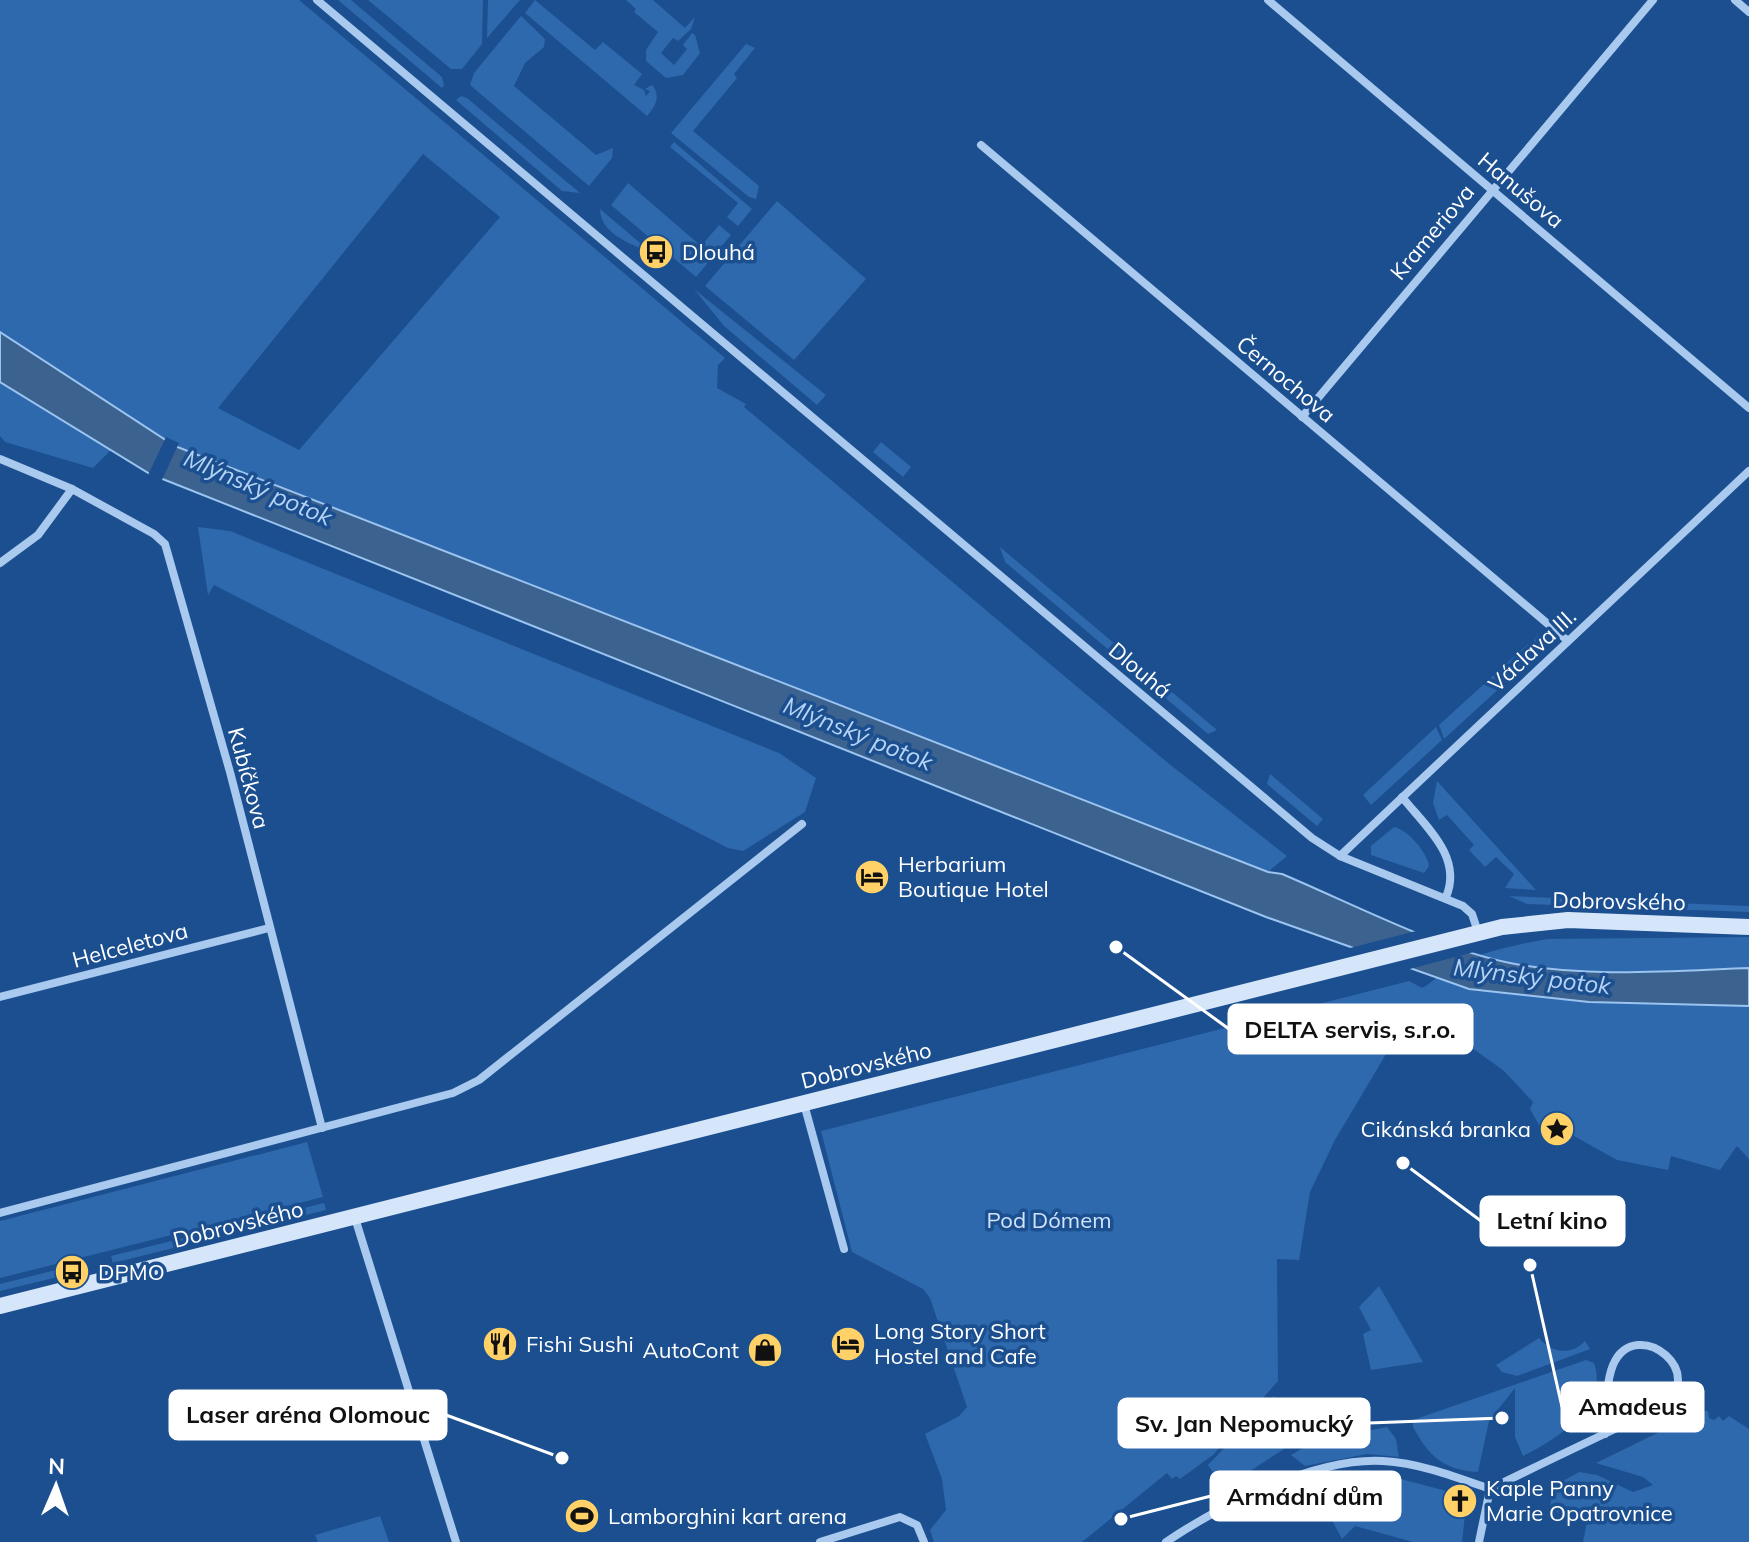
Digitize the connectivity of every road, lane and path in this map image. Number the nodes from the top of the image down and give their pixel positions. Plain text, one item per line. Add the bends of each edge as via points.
1 (317, 0) edge
2 (1268, 0) edge
3 (1653, 0) edge
4 (1735, 0) edge
5 (1749, 12) edge
6 (981, 145) dead end
7 (1492, 188) junction
8 (1749, 408) edge
9 (1302, 417) junction
10 (0, 459) edge
11 (1749, 471) edge
12 (72, 489) junction
13 (0, 563) edge
14 (1568, 641) junction
15 (1402, 797) junction
16 (802, 824) dead end
17 (1340, 856) junction
18 (1446, 897) junction
19 (1749, 927) edge
20 (269, 928) junction
21 (1479, 933) junction
22 (0, 997) edge
23 (804, 1103) junction
24 (322, 1128) junction
25 (0, 1213) edge
26 (355, 1218) junction
27 (844, 1249) dead end
28 (0, 1306) edge
29 (1605, 1434) junction
30 (1490, 1489) junction
31 (456, 1542) edge
32 (820, 1542) edge
33 (924, 1542) edge
34 (1166, 1542) edge
35 (1479, 1542) edge

1 - 17 street, Dlouhá via 1312,838
2 - 7 street, Hanušova
3 - 7 street, Krameriova
4 - 5 street
6 - 9 street, Černochova
7 - 8 street, Hanušova
7 - 9 street, Krameriova
9 - 14 street, Černochova
10 - 12 street, Kubíčkova
11 - 14 street, Václava III.
12 - 13 street via 38,535
12 - 20 street, Kubíčkova via 154,534 168,550
14 - 15 street, Václava III.
15 - 17 street, Václava III.
15 - 18 street via 1451,865 1453,882
16 - 24 street via 479,1080 439,1098
17 - 18 street, Dlouhá
18 - 21 street, Dlouhá via 1472,914
19 - 21 main road, Dobrovského via 1568,920
20 - 22 street, Helceletova
20 - 24 street, Kubíčkova
21 - 23 main road, Dobrovského
23 - 26 main road, Dobrovského
23 - 27 street
24 - 25 street
26 - 28 main road, Dobrovského
26 - 31 street
29 - 29 street via 1670,1400 1677,1373 1663,1351 1644,1345 1617,1359
29 - 30 street
30 - 34 street via 1406,1464 1368,1461 1322,1470 1239,1501
30 - 35 street
32 - 33 street via 900,1517 917,1525

